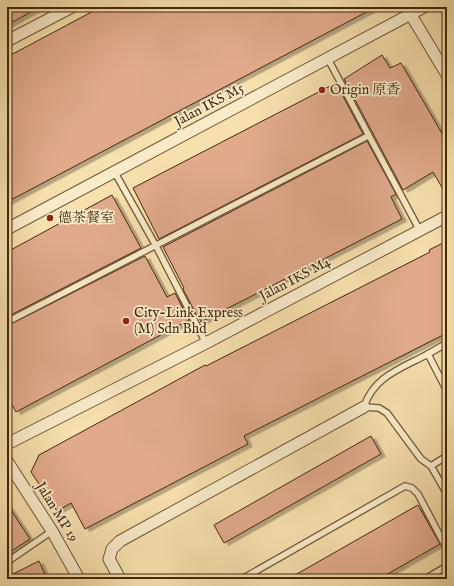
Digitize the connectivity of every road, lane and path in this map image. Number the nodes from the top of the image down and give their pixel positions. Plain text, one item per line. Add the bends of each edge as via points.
1 (72, 7) edge
2 (424, 7) edge
3 (411, 15) junction
4 (7, 41) edge
5 (328, 59) junction
6 (447, 75) edge
7 (368, 136) junction
8 (114, 171) junction
9 (447, 216) edge
10 (7, 229) edge
11 (420, 231) junction
12 (156, 246) junction
13 (7, 322) edge
14 (206, 343) junction
15 (447, 343) edge
16 (428, 354) junction
17 (447, 392) edge
18 (364, 407) junction
19 (7, 444) edge
20 (447, 456) edge
21 (7, 461) edge
22 (431, 466) junction
23 (447, 494) edge
24 (52, 531) junction
25 (447, 549) edge
26 (7, 562) edge
27 (447, 566) edge
28 (79, 579) edge
29 (120, 579) edge
30 (242, 579) edge
31 (425, 579) edge

1 - 4 street
2 - 3 street, Jalan IKS M5
3 - 5 street, Jalan IKS M5
3 - 6 street
5 - 7 lane
5 - 8 street, Jalan IKS M5
7 - 11 lane
7 - 12 lane
8 - 10 street, Jalan IKS M5
8 - 12 lane
9 - 11 street, Jalan IKS M4
11 - 14 street, Jalan IKS M4
12 - 13 lane
12 - 14 lane
14 - 19 street, Jalan IKS M4
15 - 16 lane
16 - 17 lane
16 - 18 lane via 382,379 373,388
18 - 22 lane via 379,408 387,413 421,459
18 - 29 street via 120,541 112,549 110,559
20 - 22 lane
21 - 24 street, Jalan MP 19
22 - 23 lane
24 - 26 lane
24 - 28 street, Jalan MP 19
25 - 30 lane via 418,494 405,486
27 - 31 lane

